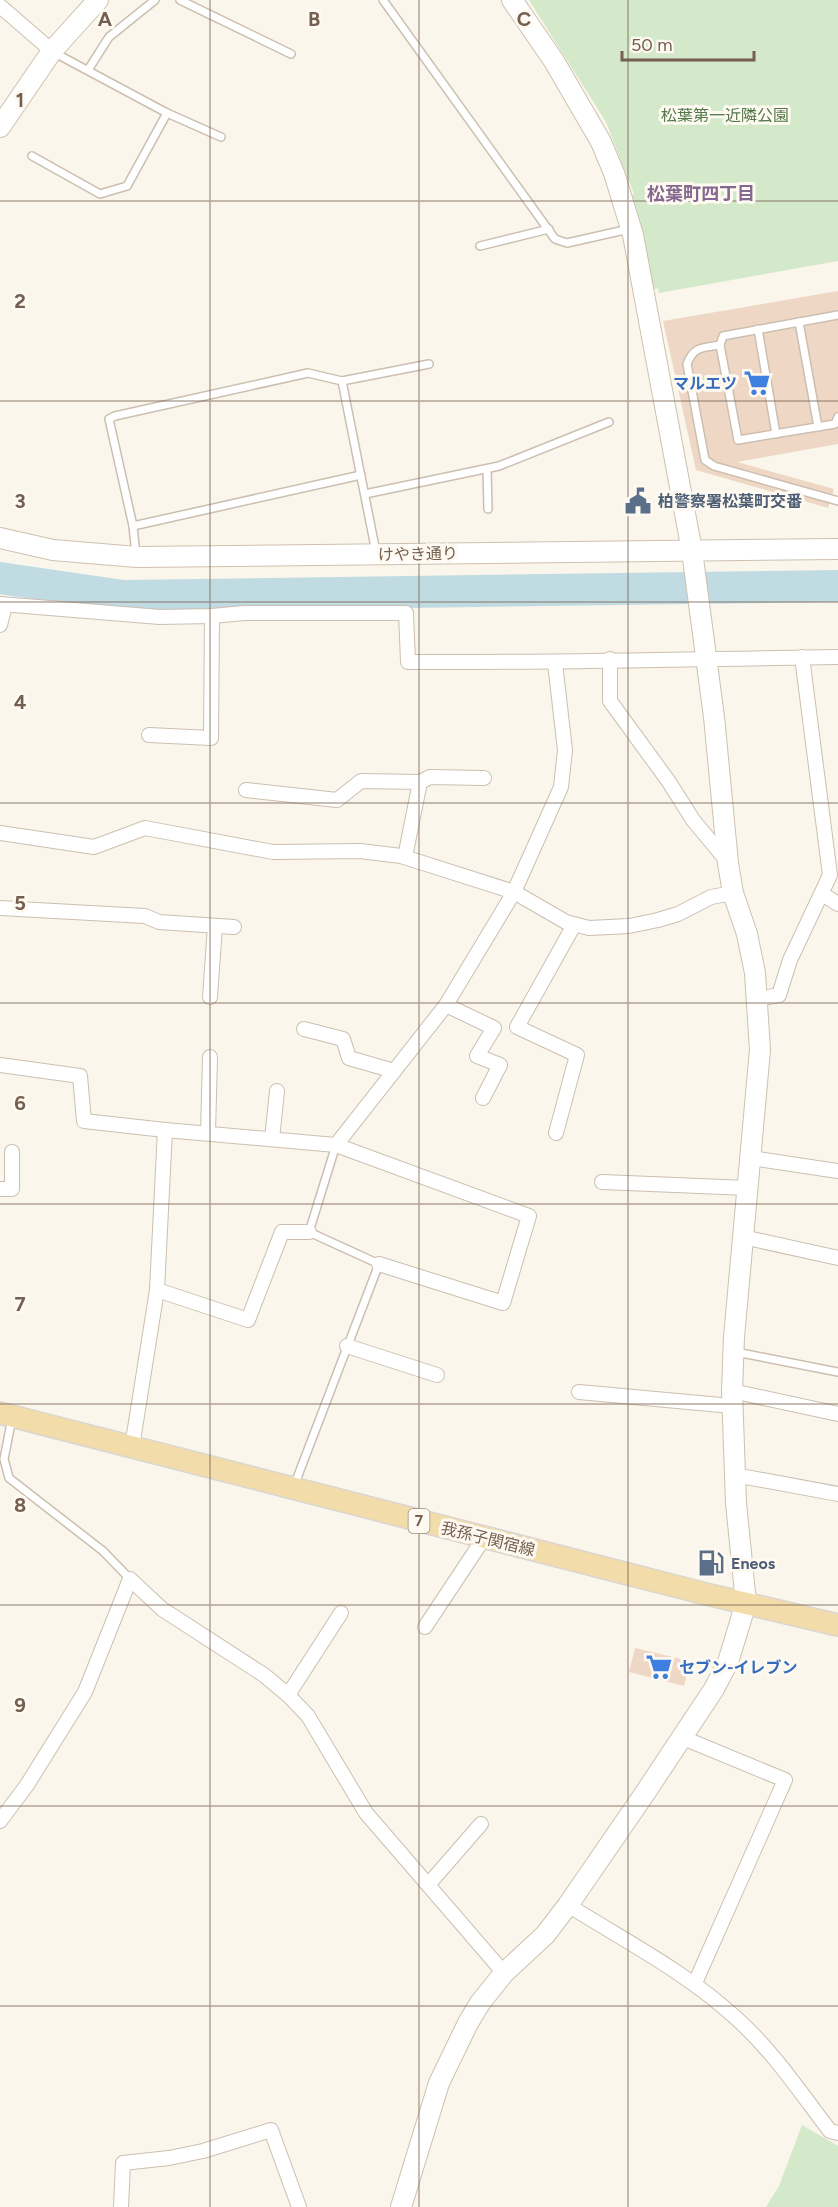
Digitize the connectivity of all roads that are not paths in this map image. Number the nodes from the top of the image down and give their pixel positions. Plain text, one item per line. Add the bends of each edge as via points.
1 (98, 0) edge
2 (156, 0) edge
3 (180, 0) edge
4 (383, 0) edge
5 (512, 0) edge
6 (0, 6) edge
7 (52, 51) junction
8 (291, 54) dead end
9 (88, 70) junction
10 (167, 113) junction
11 (0, 128) edge
12 (221, 137) dead end
13 (32, 156) dead end
14 (549, 229) junction
15 (631, 229) junction
16 (480, 246) dead end
17 (838, 315) edge
18 (799, 322) junction
19 (758, 329) junction
20 (720, 345) junction
21 (429, 364) dead end
22 (342, 381) junction
23 (838, 417) edge
24 (609, 422) dead end
25 (818, 427) junction
26 (776, 434) junction
27 (487, 469) junction
28 (361, 476) junction
29 (365, 494) junction
30 (838, 501) edge
31 (488, 509) dead end
32 (133, 526) junction
33 (0, 538) edge
34 (838, 549) edge
35 (692, 551) junction
36 (377, 555) junction
37 (137, 557) junction
38 (2, 604) edge
39 (212, 616) junction
40 (0, 625) edge
41 (802, 657) junction
42 (838, 657) edge
43 (705, 658) junction
44 (610, 659) junction
45 (555, 663) junction
46 (149, 735) dead end
47 (484, 778) dead end
48 (420, 782) junction
49 (246, 790) dead end
50 (0, 833) edge
51 (405, 857) junction
52 (728, 863) junction
53 (514, 892) junction
54 (733, 893) junction
55 (822, 894) junction
56 (838, 904) edge
57 (0, 908) edge
58 (574, 925) junction
59 (215, 926) junction
60 (234, 927) dead end
61 (210, 997) dead end
62 (758, 999) junction
63 (446, 1005) junction
64 (304, 1029) dead end
65 (210, 1056) dead end
66 (0, 1065) edge
67 (394, 1071) junction
68 (277, 1091) dead end
69 (483, 1098) dead end
70 (165, 1130) junction
71 (208, 1133) junction
72 (556, 1133) dead end
73 (272, 1139) junction
74 (336, 1145) junction
75 (12, 1152) dead end
76 (751, 1158) junction
77 (838, 1171) edge
78 (602, 1182) dead end
79 (748, 1188) junction
80 (0, 1189) edge
81 (309, 1232) junction
82 (743, 1237) junction
83 (838, 1258) edge
84 (379, 1264) junction
85 (156, 1290) junction
86 (347, 1346) junction
87 (734, 1351) junction
88 (838, 1372) edge
89 (436, 1375) dead end
90 (579, 1392) dead end
91 (732, 1399) junction
92 (838, 1414) edge
93 (6, 1415) edge
94 (132, 1447) junction
95 (735, 1475) junction
96 (293, 1489) junction
97 (838, 1494) edge
98 (484, 1538) junction
99 (130, 1579) junction
100 (746, 1604) junction
101 (341, 1613) dead end
102 (838, 1625) edge
103 (425, 1627) dead end
104 (288, 1695) junction
105 (681, 1737) junction
106 (0, 1821) edge
107 (481, 1824) dead end
108 (428, 1885) junction
109 (568, 1905) junction
110 (504, 1973) junction
111 (694, 1983) junction
112 (838, 2133) edge
113 (122, 2207) edge
114 (299, 2207) edge
115 (401, 2207) edge

1 - 7 street
2 - 9 lane via 109,37
3 - 8 lane
4 - 14 lane
5 - 15 street via 554,61 601,142
6 - 7 street
7 - 9 lane
7 - 11 street
9 - 10 lane
10 - 12 lane
10 - 13 lane via 127,186 100,194
14 - 15 lane via 555,238 567,243
14 - 16 lane
15 - 35 street
17 - 18 lane
18 - 19 lane
18 - 25 lane
19 - 20 lane via 723,336
19 - 26 lane
20 - 26 lane via 738,440
20 - 30 lane via 696,349 687,364 705,460 714,466
21 - 22 lane
22 - 28 lane
22 - 32 lane via 308,373 109,419
23 - 25 lane via 835,424
24 - 27 lane
25 - 26 lane
27 - 29 lane
27 - 31 lane
28 - 29 lane
28 - 32 lane
29 - 36 lane
32 - 37 lane
33 - 37 street, けやき通り via 53,550
34 - 35 street, けやき通り
35 - 36 street, けやき通り
35 - 43 street
36 - 37 street, けやき通り
38 - 39 street via 160,617
38 - 40 street
39 - 45 street via 406,613 408,662
39 - 46 street via 211,738
41 - 42 street
41 - 43 street
41 - 55 street via 830,875
43 - 44 street
43 - 52 street
44 - 45 street
44 - 52 street via 610,701
45 - 53 street via 565,750 561,786
47 - 48 street via 430,777
48 - 49 street via 362,781 337,800
48 - 51 street
50 - 51 street via 94,847 146,828 273,852 360,850
51 - 53 street
52 - 54 street
53 - 58 street
53 - 63 street
54 - 58 street via 711,897 678,914 639,924 589,928
54 - 62 street via 747,934
55 - 56 street
55 - 62 street via 790,960 779,994
57 - 59 street via 145,916 159,922
58 - 72 street via 517,1027 577,1055
59 - 60 street
59 - 61 street
62 - 76 street via 760,1050
63 - 67 street
63 - 69 street via 494,1028 477,1056 500,1065
64 - 67 street via 343,1039 349,1058
65 - 71 street
66 - 70 street via 80,1076 84,1121
67 - 74 street
68 - 73 street
70 - 71 street
70 - 85 street
71 - 73 street
73 - 74 street
74 - 81 lane
74 - 84 street via 530,1216 503,1303
75 - 80 street via 12,1188
76 - 77 street
76 - 79 street
78 - 79 street
79 - 82 street
81 - 84 lane
81 - 85 street via 282,1232 248,1320
82 - 83 street
82 - 87 street
84 - 86 lane
85 - 94 street
86 - 89 street
86 - 96 lane
87 - 88 lane
87 - 91 street
90 - 91 street
91 - 92 street
91 - 95 street
93 - 94 main road, 我孫子関宿線 / 7
93 - 99 lane via 4,1459 9,1478 104,1551
94 - 96 main road, 我孫子関宿線 / 7
95 - 97 street
95 - 100 street
96 - 98 main road, 我孫子関宿線 / 7
98 - 100 main road, 我孫子関宿線 / 7
98 - 103 street
99 - 104 street via 162,1609
99 - 106 street via 86,1692
100 - 102 main road, 我孫子関宿線 / 7
100 - 105 street via 728,1662
101 - 104 street
104 - 108 street via 308,1716 366,1813
105 - 109 street
105 - 111 street via 785,1780
107 - 108 street
108 - 110 street
109 - 110 street via 545,1935
109 - 111 street
110 - 115 street via 468,2023 439,2083
111 - 112 street via 738,2019 775,2058 830,2131
113 - 114 street via 123,2163 203,2151 271,2130

